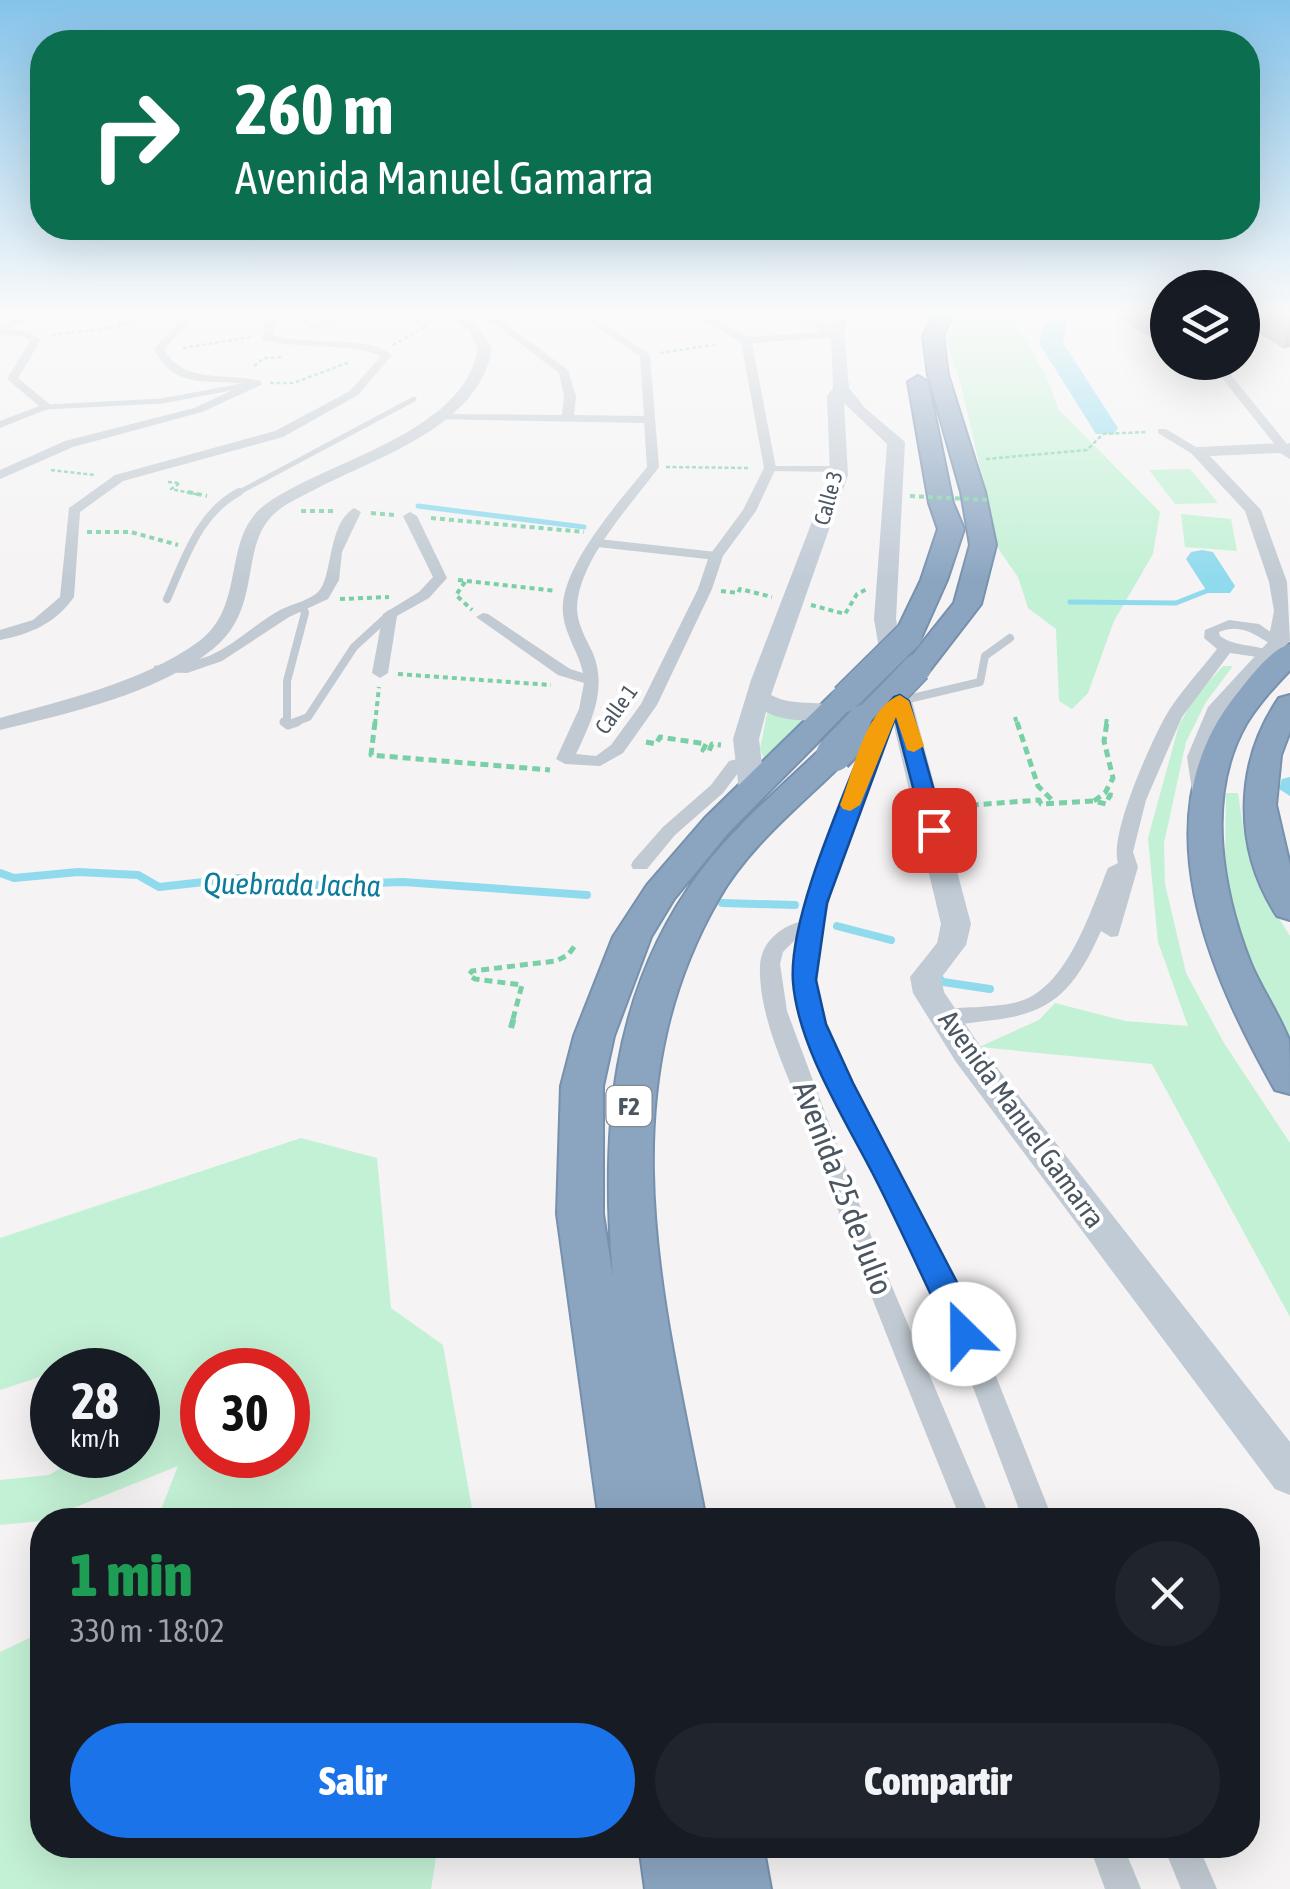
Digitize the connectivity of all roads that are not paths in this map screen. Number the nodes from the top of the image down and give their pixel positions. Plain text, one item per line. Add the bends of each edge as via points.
1 (42, 403) edge
2 (121, 403) edge
3 (213, 403) edge
4 (337, 403) edge
5 (406, 403) edge
6 (455, 403) edge
7 (569, 403) edge
8 (649, 403) edge
9 (756, 403) edge
10 (835, 403) edge
11 (852, 403) edge
12 (922, 403) edge
13 (946, 403) edge
14 (1249, 403) edge
15 (47, 407) junction
16 (435, 417) junction
17 (568, 418) junction
18 (650, 420) junction
19 (0, 425) edge
20 (1162, 432) road end
21 (1288, 449) edge
22 (1198, 452) junction
23 (770, 468) junction
24 (838, 470) junction
25 (0, 475) edge
26 (354, 512) dead end
27 (410, 516) dead end
28 (598, 543) junction
29 (716, 556) junction
30 (1284, 583) edge
31 (167, 599) dead end
32 (302, 606) junction
33 (390, 614) junction
34 (483, 618) road end
35 (1252, 626) junction
36 (0, 634) edge
37 (1010, 638) dead end
38 (1281, 638) edge
39 (1226, 648) junction
40 (160, 669) junction
41 (380, 673) road end
42 (591, 685) junction
43 (758, 698) junction
44 (900, 701) junction
45 (839, 705) junction
46 (1287, 713) edge
47 (0, 724) edge
48 (749, 768) junction
49 (1124, 852) junction
50 (640, 866) dead end
51 (1290, 908) edge
52 (810, 926) junction
53 (1111, 931) dead end
54 (946, 1017) junction
55 (1290, 1079) edge
56 (1290, 1475) edge
57 (624, 1508) edge
58 (677, 1508) edge
59 (971, 1508) edge
60 (1033, 1508) edge
61 (674, 1858) edge
62 (734, 1858) edge
63 (1111, 1858) edge
64 (1186, 1858) edge
65 (678, 1889) edge
66 (738, 1889) edge
67 (1124, 1889) edge
68 (1199, 1889) edge

1 - 15 street
2 - 15 lane
3 - 25 street via 102,433
4 - 36 street via 279,434 100,489 74,512 62,604 33,625
5 - 31 lane via 222,501 203,521
6 - 16 street
7 - 17 street
8 - 18 street
9 - 23 street
10 - 24 main road, Calle 3
11 - 44 main road, Avenida Manuel Gamarra via 896,442 885,619
12 - 45 highway, F2, bridge via 950,529 908,636
13 - 58 highway, F2, bridge via 983,545 968,604 917,668 727,864 701,898 652,993 633,1072 628,1210
14 - 21 street
15 - 19 street
16 - 17 street
16 - 40 street via 268,510 248,542 243,593 226,627 192,655
17 - 18 street
18 - 28 street via 653,467
20 - 22 street
21 - 22 street
22 - 30 street via 1253,510 1268,562
23 - 24 street
23 - 29 street, Calle 1
24 - 43 main road, Calle 3
26 - 32 street via 335,552 329,590
27 - 33 street via 440,578 424,596
28 - 29 lane
28 - 42 street, Calle 1 via 572,592 570,615
29 - 42 street, Calle 1 via 649,706 600,761 565,758
30 - 38 street
32 - 33 lane via 306,614 284,710 288,725 308,717 323,690
32 - 40 street via 217,658
33 - 41 street
34 - 42 street
35 - 38 street
35 - 38 street
35 - 39 street via 1212,630
37 - 44 lane via 985,656 980,682
38 - 39 street
38 - 55 highway via 1218,749 1206,809 1208,884 1228,954
39 - 49 street via 1174,716 1137,800
40 - 47 street
43 - 45 main road via 782,711
43 - 48 main road, Calle 3 via 746,739
44 - 52 street, Avenida 25 de Julio via 882,721
44 - 54 main road, Avenida Manuel Gamarra via 956,924 952,945 925,978
45 - 48 highway, F2
46 - 51 highway via 1268,740 1258,803 1269,857
48 - 50 street via 735,765
48 - 57 highway, F2 via 632,937 582,1086 580,1214
49 - 53 street via 1129,866
49 - 54 street via 1088,944 1044,1000
52 - 59 street, Avenida 25 de Julio via 794,930 774,950 776,1011 864,1249
52 - 60 street, Avenida 25 de Julio via 804,980 814,1024 950,1297
54 - 56 main road, Avenida Manuel Gamarra
61 - 65 highway
62 - 66 highway
63 - 67 street
64 - 68 street

